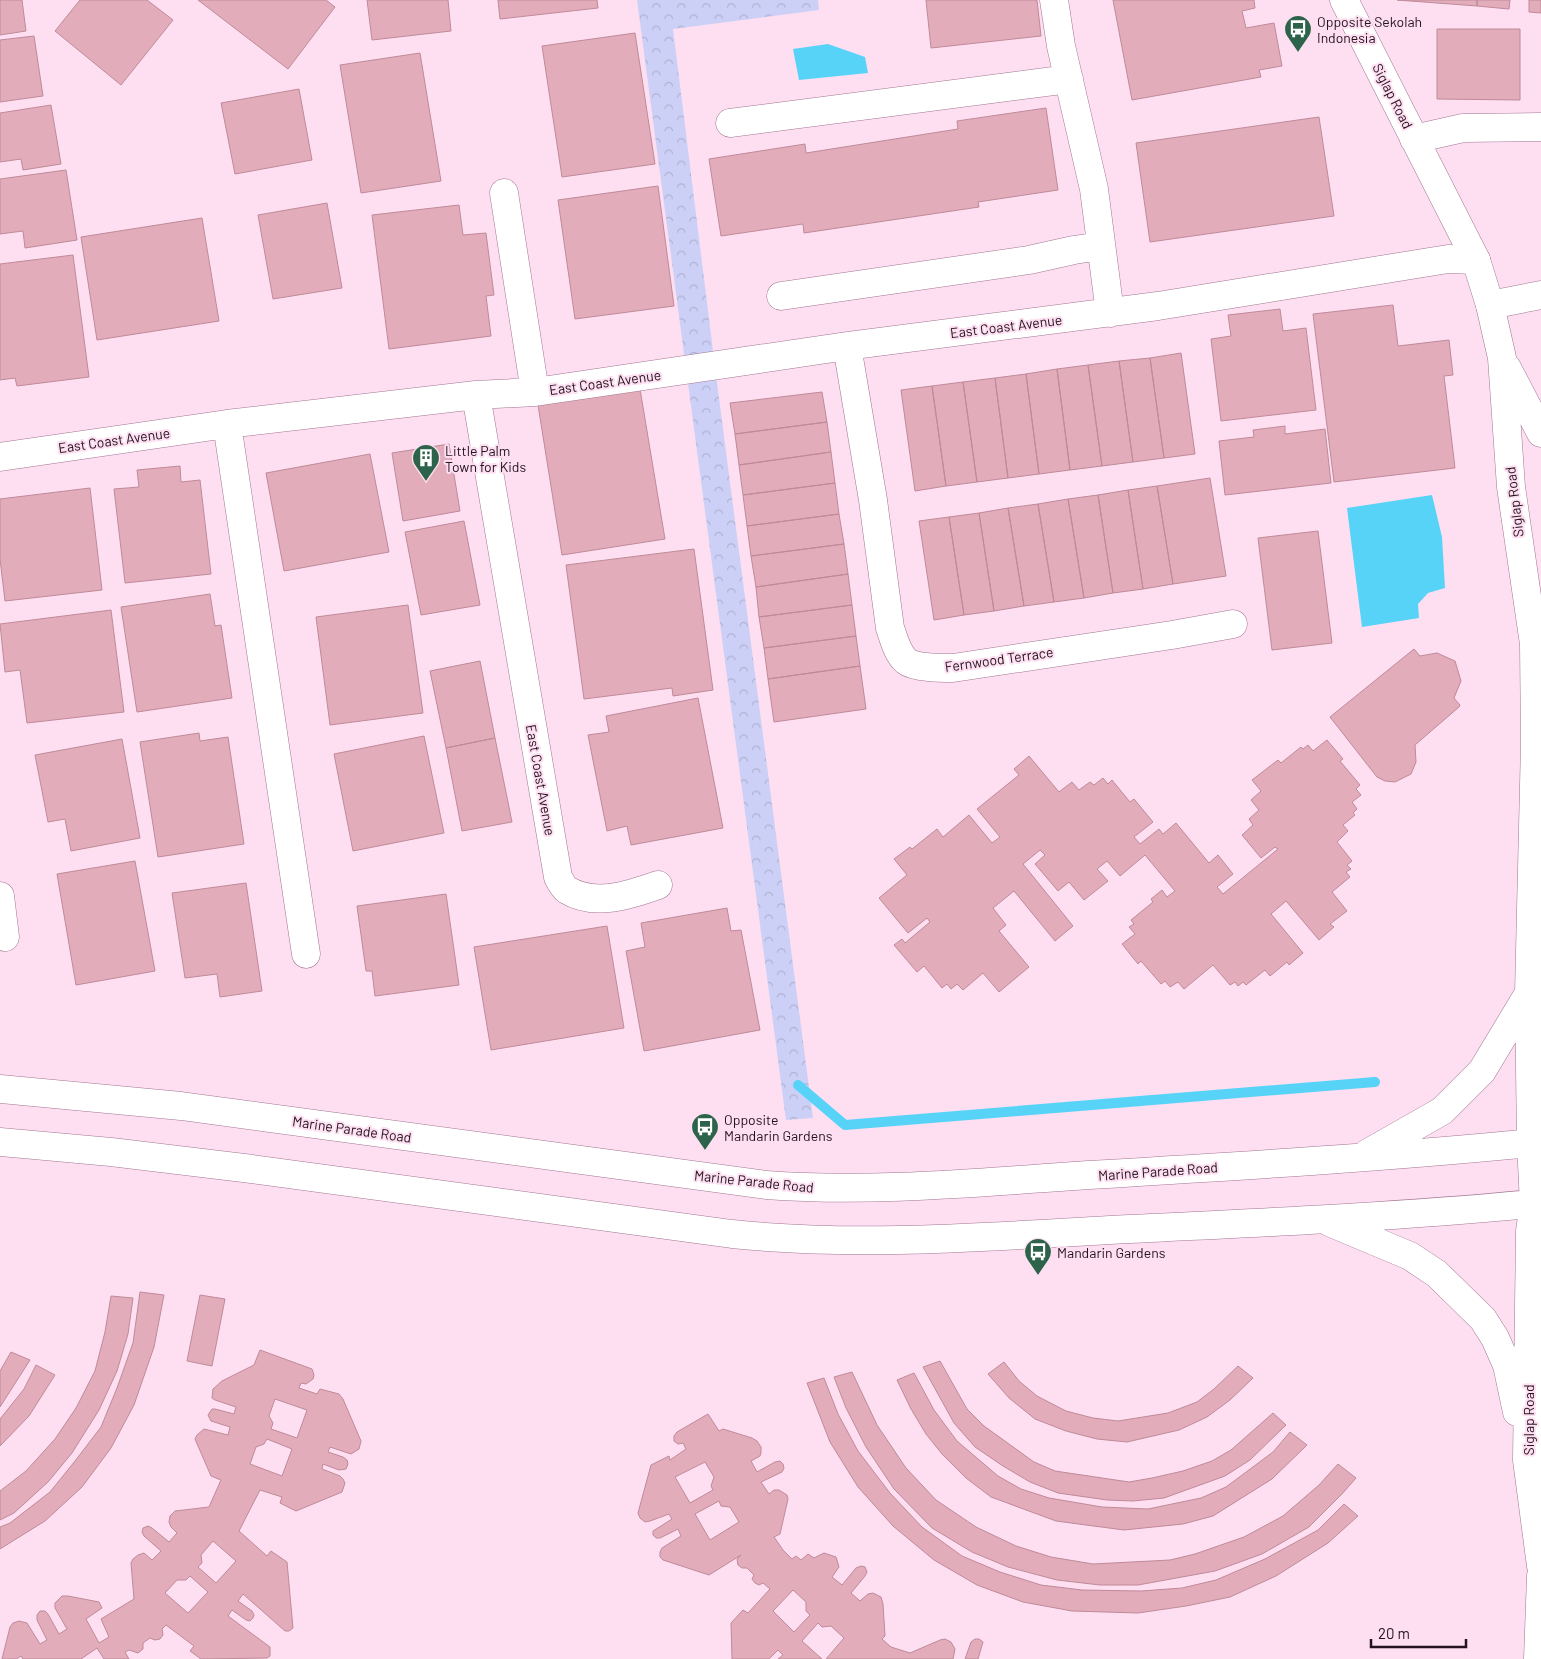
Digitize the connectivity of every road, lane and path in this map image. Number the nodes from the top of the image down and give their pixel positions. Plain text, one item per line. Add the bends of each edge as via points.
1 (1054, 0) edge
2 (1344, 0) edge
3 (1069, 79) junction
4 (730, 123) dead end
5 (1541, 127) edge
6 (1414, 139) junction
7 (504, 193) dead end
8 (1101, 246) junction
9 (1476, 260) junction
10 (1541, 295) edge
11 (781, 296) dead end
12 (1490, 305) junction
13 (1110, 313) junction
14 (847, 346) junction
15 (1502, 358) junction
16 (535, 392) junction
17 (476, 395) junction
18 (227, 424) junction
19 (1541, 433) edge
20 (0, 457) edge
21 (1233, 624) dead end
22 (1538, 644) edge
23 (658, 885) dead end
24 (0, 896) edge
25 (5, 937) dead end
26 (306, 954) dead end
27 (1529, 993) junction
28 (0, 1089) edge
29 (0, 1142) edge
30 (1536, 1143) edge
31 (1360, 1158) junction
32 (1538, 1203) edge
33 (1320, 1219) junction
34 (1528, 1460) junction
35 (1541, 1566) edge
36 (1541, 1576) edge
37 (1538, 1659) edge

1 - 3 main road
2 - 6 main road, Siglap Road
3 - 4 main road
3 - 8 main road via 1094,189
5 - 6 main road, Siglap Road via 1463,128
6 - 9 main road, Siglap Road
7 - 16 main road, East Coast Avenue
8 - 11 main road via 1030,260
8 - 13 main road
9 - 12 main road, Siglap Road
9 - 13 main road, East Coast Avenue via 1448,259
10 - 12 main road
12 - 15 main road, Siglap Road
13 - 14 main road, East Coast Avenue
14 - 16 main road, East Coast Avenue
14 - 21 main road, Fernwood Terrace via 890,628 897,648 907,662 953,668
15 - 19 main road, Siglap Road
15 - 22 main road, Siglap Road via 1511,487
16 - 17 main road, East Coast Avenue
17 - 18 main road, East Coast Avenue
17 - 23 main road, East Coast Avenue via 558,877 565,889 586,898 632,894
18 - 20 main road, East Coast Avenue
18 - 26 main road
22 - 27 main road, Siglap Road
24 - 25 main road
27 - 30 main road, Siglap Road
27 - 31 main road via 1482,1071 1442,1111
28 - 31 main road, Marine Parade Road via 182,1106 805,1188 911,1185
29 - 33 main road via 252,1169 722,1233 800,1240 963,1238
30 - 31 main road, Marine Parade Road
30 - 32 main road, Siglap Road
32 - 33 main road
32 - 34 main road, Siglap Road via 1530,1232
33 - 34 main road via 1410,1256 1437,1274 1483,1319 1507,1365
34 - 35 main road, Siglap Road
36 - 37 main road

